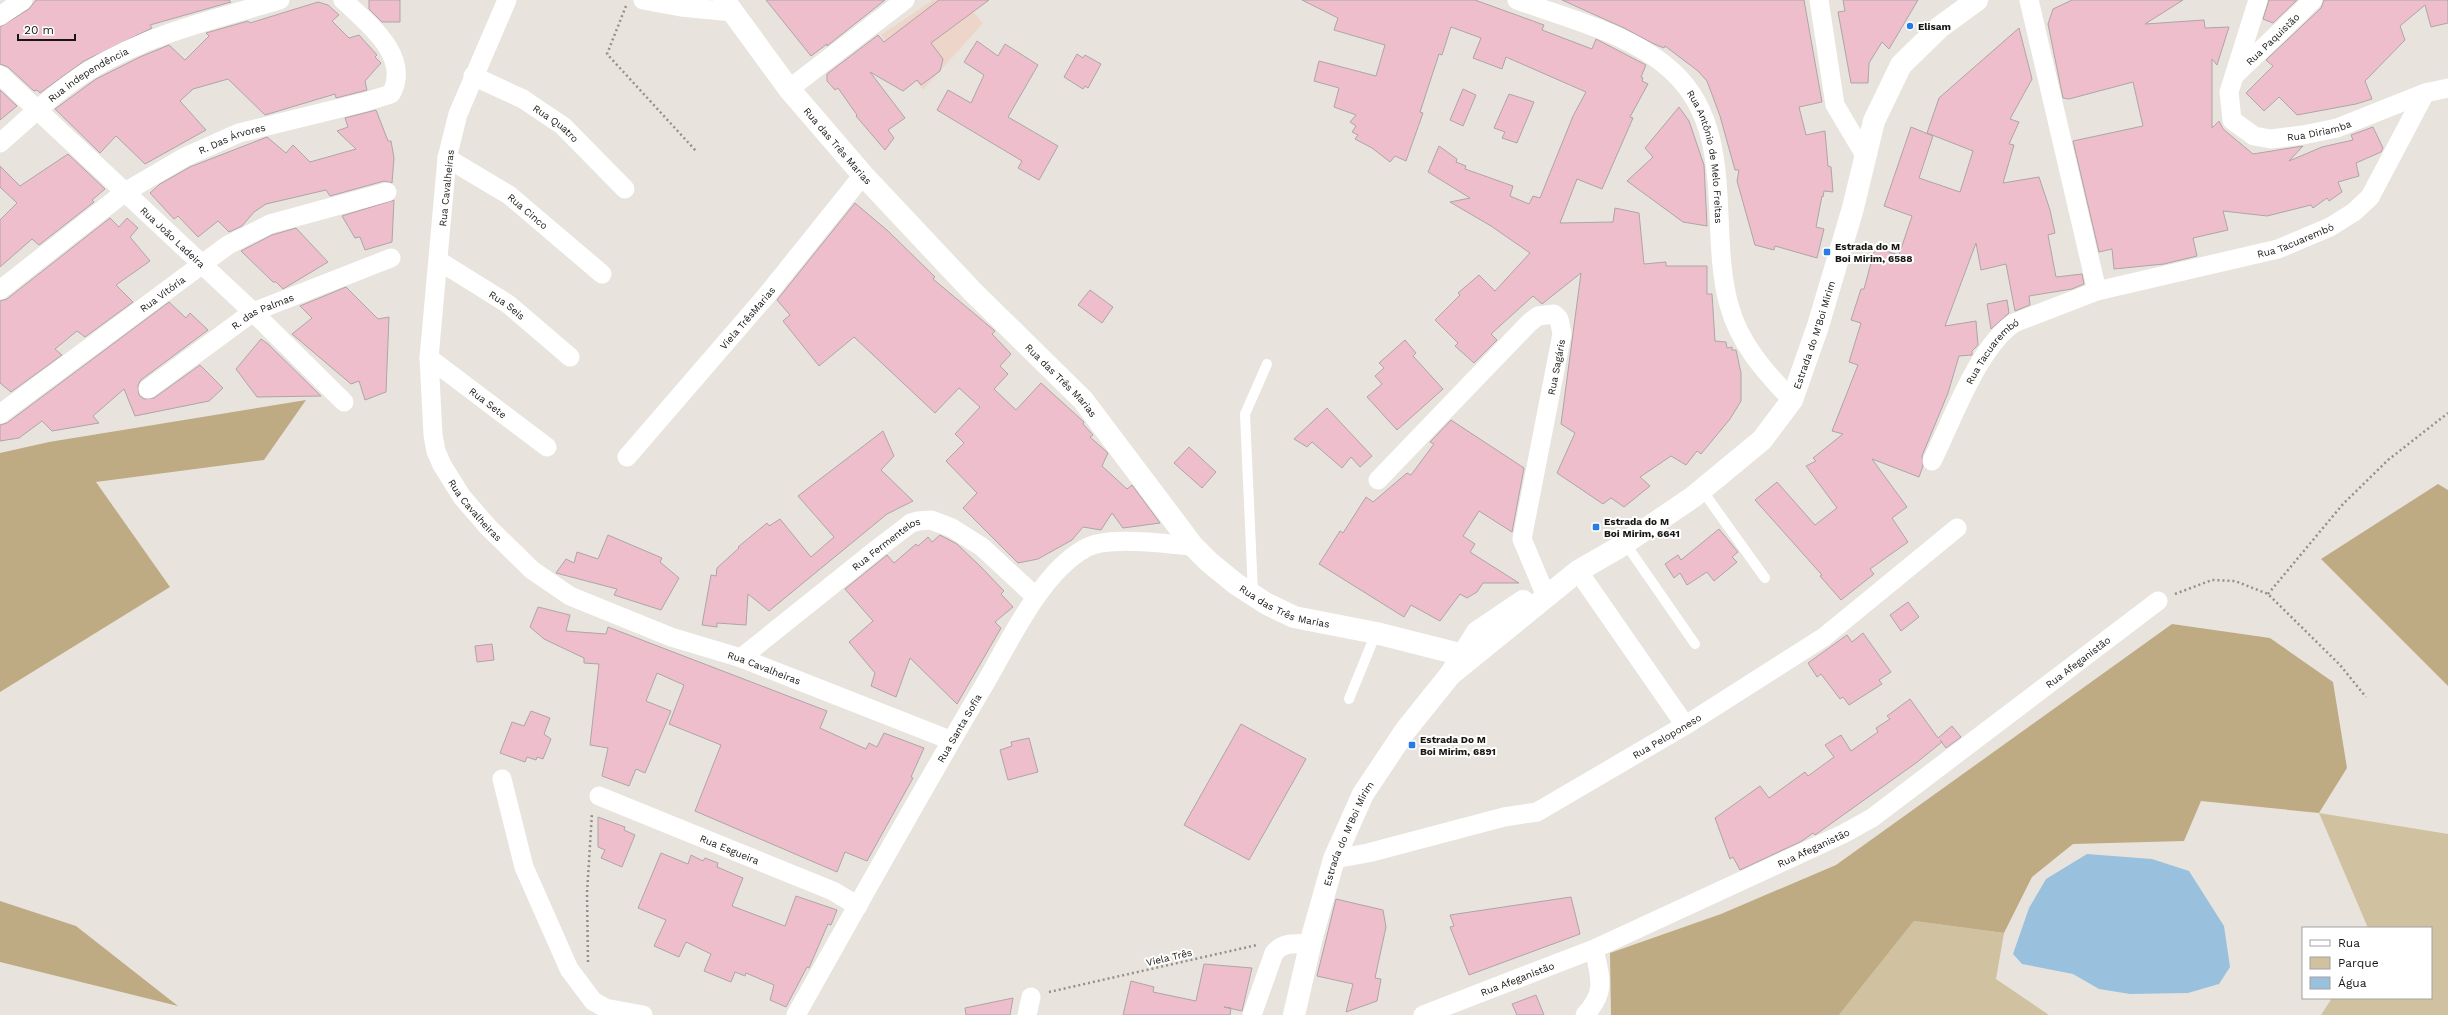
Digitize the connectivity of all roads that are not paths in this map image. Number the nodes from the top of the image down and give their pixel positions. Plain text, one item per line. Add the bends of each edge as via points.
1 (23, 0) edge
2 (280, 0) edge
3 (343, 0) edge
4 (506, 0) edge
5 (644, 0) edge
6 (905, 0) edge
7 (1517, 0) edge
8 (1819, 0) edge
9 (1977, 0) edge
10 (2029, 0) edge
11 (2258, 0) edge
12 (2312, 0) edge
13 (728, 6) edge
14 (0, 16) edge
15 (0, 75) edge
16 (473, 76) junction
17 (2233, 77) junction
18 (2448, 88) edge
19 (789, 89) junction
20 (2425, 93) junction
21 (38, 110) junction
22 (0, 143) edge
23 (1866, 157) junction
24 (447, 158) junction
25 (863, 175) junction
26 (625, 189) dead end
27 (125, 192) junction
28 (387, 192) dead end
29 (391, 258) dead end
30 (439, 261) junction
31 (200, 264) junction
32 (602, 274) dead end
33 (0, 290) edge
34 (2097, 291) junction
35 (253, 312) junction
36 (570, 357) dead end
37 (429, 358) junction
38 (1266, 364) dead end
39 (148, 389) dead end
40 (1792, 400) junction
41 (344, 402) dead end
42 (0, 414) edge
43 (548, 447) dead end
44 (627, 458) dead end
45 (1932, 461) dead end
46 (1378, 480) dead end
47 (1702, 490) junction
48 (1958, 528) dead end
49 (1625, 543) junction
50 (1192, 546) junction
51 (1572, 576) junction
52 (1765, 578) dead end
53 (1543, 589) junction
54 (1253, 595) junction
55 (1036, 597) junction
56 (2158, 601) road end
57 (1376, 633) junction
58 (1695, 644) dead end
59 (1463, 655) junction
60 (741, 658) junction
61 (1450, 675) junction
62 (1349, 699) dead end
63 (1685, 725) junction
64 (950, 740) junction
65 (502, 779) dead end
66 (599, 796) road end
67 (1334, 859) junction
68 (858, 906) junction
69 (1311, 944) junction
70 (1594, 949) junction
71 (1031, 997) road end
72 (643, 1015) edge
73 (796, 1015) edge
74 (1027, 1015) edge
75 (1252, 1015) edge
76 (1294, 1015) edge
77 (1423, 1015) edge
78 (1585, 1015) edge

1 - 14 street
2 - 21 street, Rua independência via 152,38 89,70
3 - 27 street, R. Das Árvores via 386,44 395,70 391,94 239,133 185,157
4 - 16 street, Rua Cavalheiras
5 - 13 street via 681,7
6 - 19 street
7 - 40 street, Rua Antônio de Melo Freitas via 1623,39 1650,54 1668,68 1687,89 1701,112 1711,144 1719,194 1721,250 1729,306 1745,343 1765,371
8 - 23 street via 1835,105
9 - 23 main road, Estrada do M'Boi Mirim via 1940,27 1901,65 1874,121
10 - 34 street
11 - 17 street, Rua Diriamba
12 - 17 street, Rua Paquistão
13 - 19 main road, Rua das Três Marias
15 - 21 street, Rua João Ladeira
16 - 24 street, Rua Cavalheiras via 458,114
16 - 26 street, Rua Quatro via 523,99 563,126
17 - 20 street, Rua Diriamba via 2229,92 2232,120 2254,136 2271,139 2337,128
18 - 20 street, Rua Diriamba
19 - 25 main road, Rua das Três Marias
20 - 34 street, Rua Tacuarembó via 2370,197 2354,212 2330,227 2278,250
21 - 22 street, Rua independência
21 - 27 street, Rua João Ladeira
23 - 40 main road, Estrada do M'Boi Mirim via 1818,326
24 - 30 street, Rua Cavalheiras
24 - 32 street, Rua Cinco via 509,195
25 - 44 street, Viela TrêsMarias via 766,296
25 - 50 main road, Rua das Três Marias via 972,291 1083,400
27 - 31 street, Rua João Ladeira
27 - 33 street, R. Das Árvores
28 - 31 street, Rua Vitória via 270,224 228,245
29 - 35 street, R. das Palmas
30 - 36 street, Rua Seis via 508,304
30 - 37 street, Rua Cavalheiras
31 - 35 street, Rua João Ladeira
31 - 42 street, Rua Vitória
34 - 45 street, Rua Tacuarembó via 2014,323 2003,331 1982,358
35 - 39 street, R. das Palmas
35 - 41 street, Rua João Ladeira
37 - 43 street, Rua Sete
37 - 60 street, Rua Cavalheiras via 434,440 442,465 462,498 532,570 570,596 671,637
38 - 54 lane via 1245,414
40 - 47 main road, Estrada do M'Boi Mirim via 1762,440
46 - 53 street, Rua Sagáris via 1529,322 1538,316 1554,314 1559,319 1562,334 1522,539
47 - 49 main road, Estrada do M'Boi Mirim
47 - 52 lane
48 - 63 street, Rua Peloponeso via 1824,637
49 - 51 main road, Estrada do M'Boi Mirim
49 - 58 lane
50 - 54 main road, Rua das Três Marias
50 - 55 street, Rua Santa Sofia via 1147,543 1095,544 1069,560
51 - 53 main road, Estrada do M'Boi Mirim
51 - 61 main road, Estrada do M'Boi Mirim
51 - 63 street
53 - 59 main road, Estrada do M'Boi Mirim via 1477,632
54 - 57 main road, Rua das Três Marias via 1294,617
55 - 60 street, Rua Fermentelos via 982,547 952,528 931,520 918,521 911,523 877,549
55 - 64 street, Rua Santa Sofia
56 - 70 street, Rua Afeganistão via 1872,818 1843,834
57 - 59 main road, Rua das Três Marias
57 - 62 lane
59 - 61 main road, Estrada do M'Boi Mirim
60 - 64 street, Rua Cavalheiras
61 - 67 main road, Estrada do M'Boi Mirim via 1404,731 1363,794
63 - 67 street, Rua Peloponeso via 1537,812 1504,817 1368,853
64 - 68 street, Rua Santa Sofia
65 - 72 street via 524,867 569,969 592,1001 605,1008
66 - 68 street, Rua Esgueira via 833,891
67 - 69 main road, Estrada do M'Boi Mirim
68 - 73 street, Rua Santa Sofia
69 - 75 street via 1290,943 1278,948
69 - 76 main road, Estrada do M'Boi Mirim
70 - 77 street, Rua Afeganistão
70 - 78 street via 1602,984 1599,996
71 - 74 street

